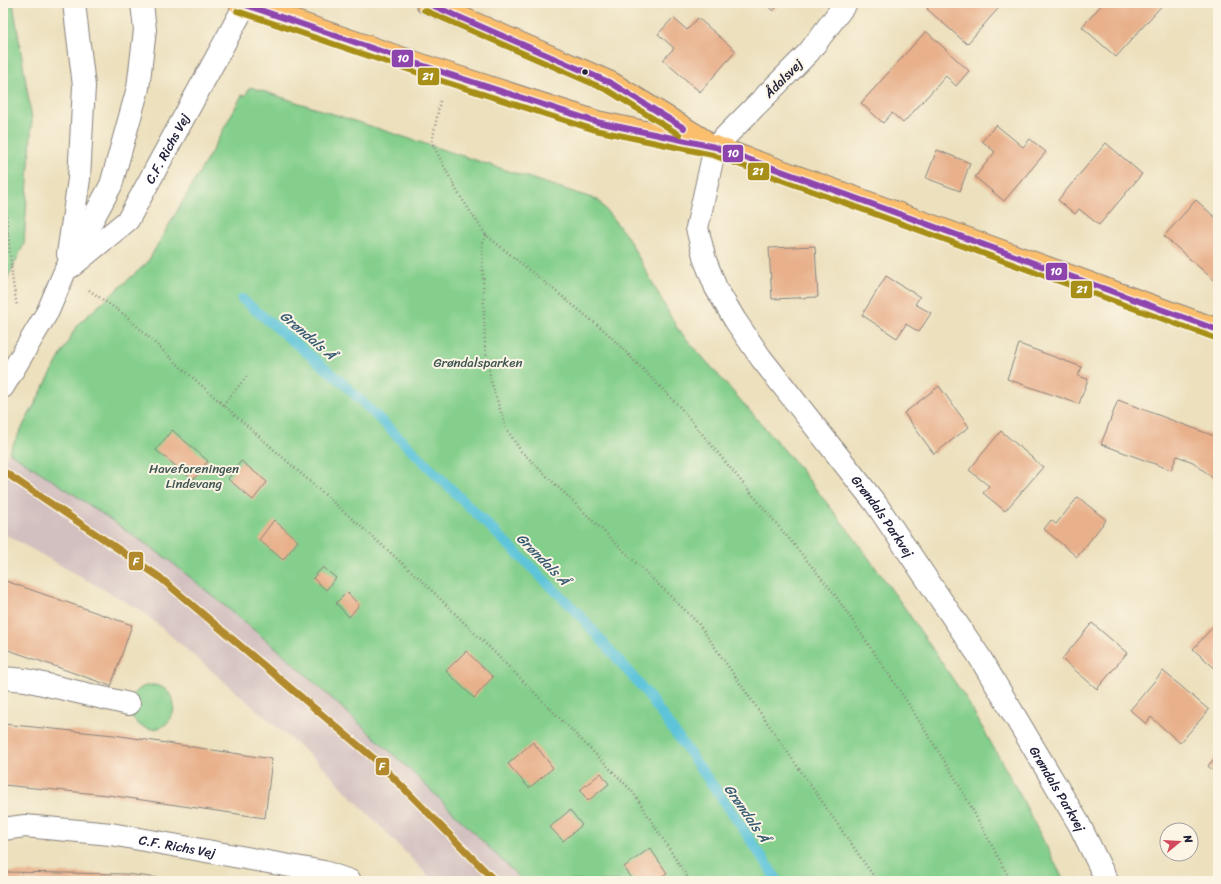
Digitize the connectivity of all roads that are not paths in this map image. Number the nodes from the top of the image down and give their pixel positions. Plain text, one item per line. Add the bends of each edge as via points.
1 (74, 3) edge
2 (142, 3) edge
3 (427, 3) edge
4 (846, 3) edge
5 (243, 4) edge
6 (714, 147) junction
7 (65, 272) junction
8 (1218, 330) edge
9 (3, 387) edge
10 (3, 678) edge
11 (129, 704) dead end
12 (3, 829) edge
13 (350, 881) edge
14 (1107, 881) edge

1 - 7 street, C.F. Richs Vej via 84,86 79,179
2 - 7 street, C.F. Richs Vej via 144,30 138,88 111,185
3 - 6 main road via 611,83
4 - 6 street, Ådalsvej via 808,52
5 - 6 main road via 597,122
5 - 7 street, C.F. Richs Vej via 128,220
6 - 8 main road
6 - 14 street, Grøndals Parkvej via 697,228 704,260 716,288 734,320 761,358 876,504 979,656 1079,824
7 - 9 street, C.F. Richs Vej via 48,311
10 - 11 street via 26,680
12 - 13 street, C.F. Richs Vej via 25,826 111,834 324,872

